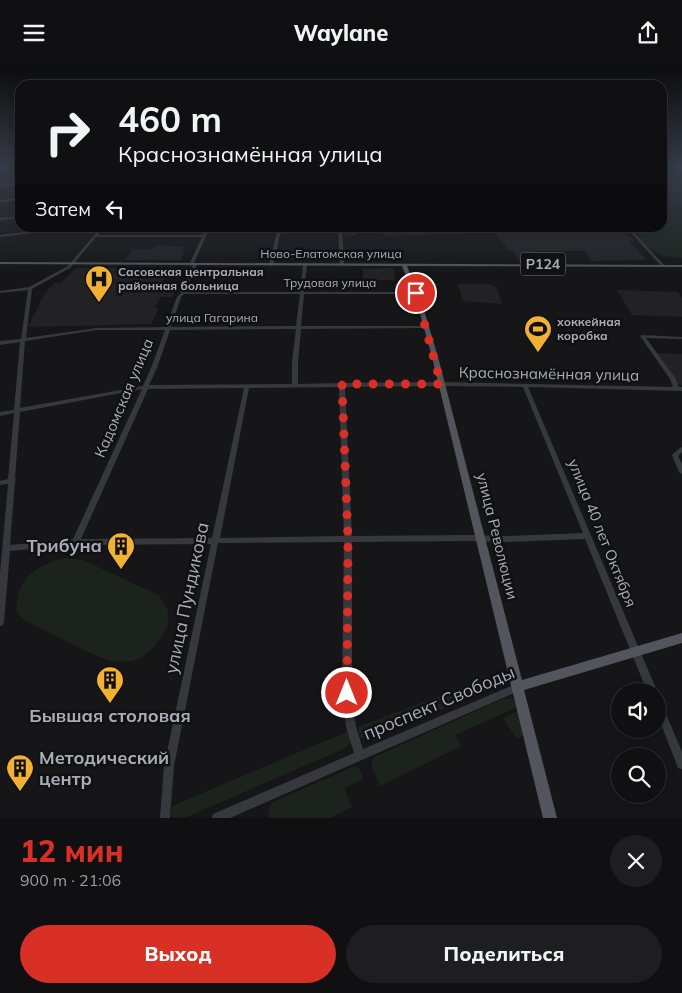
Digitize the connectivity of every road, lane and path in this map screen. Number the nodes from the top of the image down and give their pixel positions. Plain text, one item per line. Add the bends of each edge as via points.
1 (15, 218) edge
2 (0, 219) edge
3 (36, 232) edge
4 (99, 232) edge
5 (206, 232) edge
6 (279, 232) edge
7 (340, 232) edge
8 (632, 232) edge
9 (0, 236) edge
10 (96, 236) junction
11 (204, 236) junction
12 (0, 263) edge
13 (74, 263) junction
14 (342, 264) junction
15 (404, 264) junction
16 (193, 265) junction
17 (271, 265) junction
18 (305, 265) junction
19 (663, 266) junction
20 (682, 266) edge
21 (30, 287) junction
22 (0, 292) edge
23 (183, 293) junction
24 (302, 293) junction
25 (416, 293) junction
26 (300, 327) junction
27 (426, 327) junction
28 (167, 329) junction
29 (682, 338) edge
30 (23, 339) junction
31 (0, 343) edge
32 (342, 384) junction
33 (441, 384) junction
34 (247, 385) junction
35 (295, 385) junction
36 (525, 386) junction
37 (145, 387) junction
38 (680, 389) edge
39 (17, 411) junction
40 (0, 414) edge
41 (682, 449) edge
42 (682, 472) edge
43 (13, 480) junction
44 (0, 483) edge
45 (587, 536) junction
46 (348, 539) junction
47 (482, 539) junction
48 (216, 540) junction
49 (76, 543) junction
50 (6, 548) junction
51 (2, 579) edge
52 (0, 622) edge
53 (682, 638) edge
54 (636, 653) junction
55 (649, 683) edge
56 (518, 687) junction
57 (666, 725) edge
58 (360, 756) junction
59 (682, 764) edge
60 (165, 818) edge
61 (217, 818) edge
62 (550, 818) edge

1 - 2 street
3 - 9 street
4 - 10 street
5 - 11 street, Кадомская улица
6 - 17 street
7 - 14 street
8 - 19 street
10 - 11 street
10 - 13 street
11 - 16 street, Кадомская улица
12 - 13 main road, Ново-Елатомская улица / Р124
13 - 16 main road, Ново-Елатомская улица / Р124
13 - 21 street
14 - 15 main road, Ново-Елатомская улица / Р124
14 - 18 main road, Ново-Елатомская улица / Р124
15 - 19 main road, Ново-Елатомская улица / Р124
15 - 25 main road, улица Революции
16 - 17 main road, Ново-Елатомская улица / Р124
16 - 23 street, Кадомская улица
17 - 18 main road, Ново-Елатомская улица / Р124
18 - 24 street
19 - 20 main road, Ново-Елатомская улица / Р124
21 - 22 street
21 - 30 street
23 - 24 street, Трудовая улица
23 - 28 street, Кадомская улица
24 - 25 street, Трудовая улица
24 - 26 street
25 - 27 main road, улица Революции
26 - 27 street, улица Гагарина
26 - 28 street, улица Гагарина
26 - 35 street
27 - 33 main road, улица Революции
28 - 30 street, улица Гагарина via 83,330
28 - 37 street, Кадомская улица
29 - 38 street via 642,336
30 - 31 street, улица Гагарина
30 - 39 street
32 - 33 street, Краснознамённая улица
32 - 35 street, Краснознамённая улица
32 - 46 street
33 - 36 street, Краснознамённая улица
33 - 47 main road, улица Революции
34 - 35 street, Краснознамённая улица
34 - 37 street, Краснознамённая улица
34 - 48 street, улица Пундикова
36 - 38 street, Краснознамённая улица
36 - 45 street, улица 40 лет Октября
37 - 39 street, Краснознамённая улица
37 - 49 street, Кадомская улица
39 - 40 street, Краснознамённая улица
39 - 43 street
41 - 42 street via 675,457
43 - 44 street
43 - 50 street
45 - 47 street
45 - 54 street, улица 40 лет Октября
46 - 47 street
46 - 48 street
46 - 58 street via 347,693 351,727
47 - 56 main road, улица Революции
48 - 49 street
48 - 60 street, улица Пундикова via 169,766
49 - 50 street
50 - 51 street
51 - 52 street
53 - 54 main road, проспект Свободы
54 - 55 street, улица 40 лет Октября
54 - 56 main road, проспект Свободы
56 - 58 street, проспект Свободы
56 - 62 main road, улица Революции
57 - 59 street
58 - 61 street, проспект Свободы

